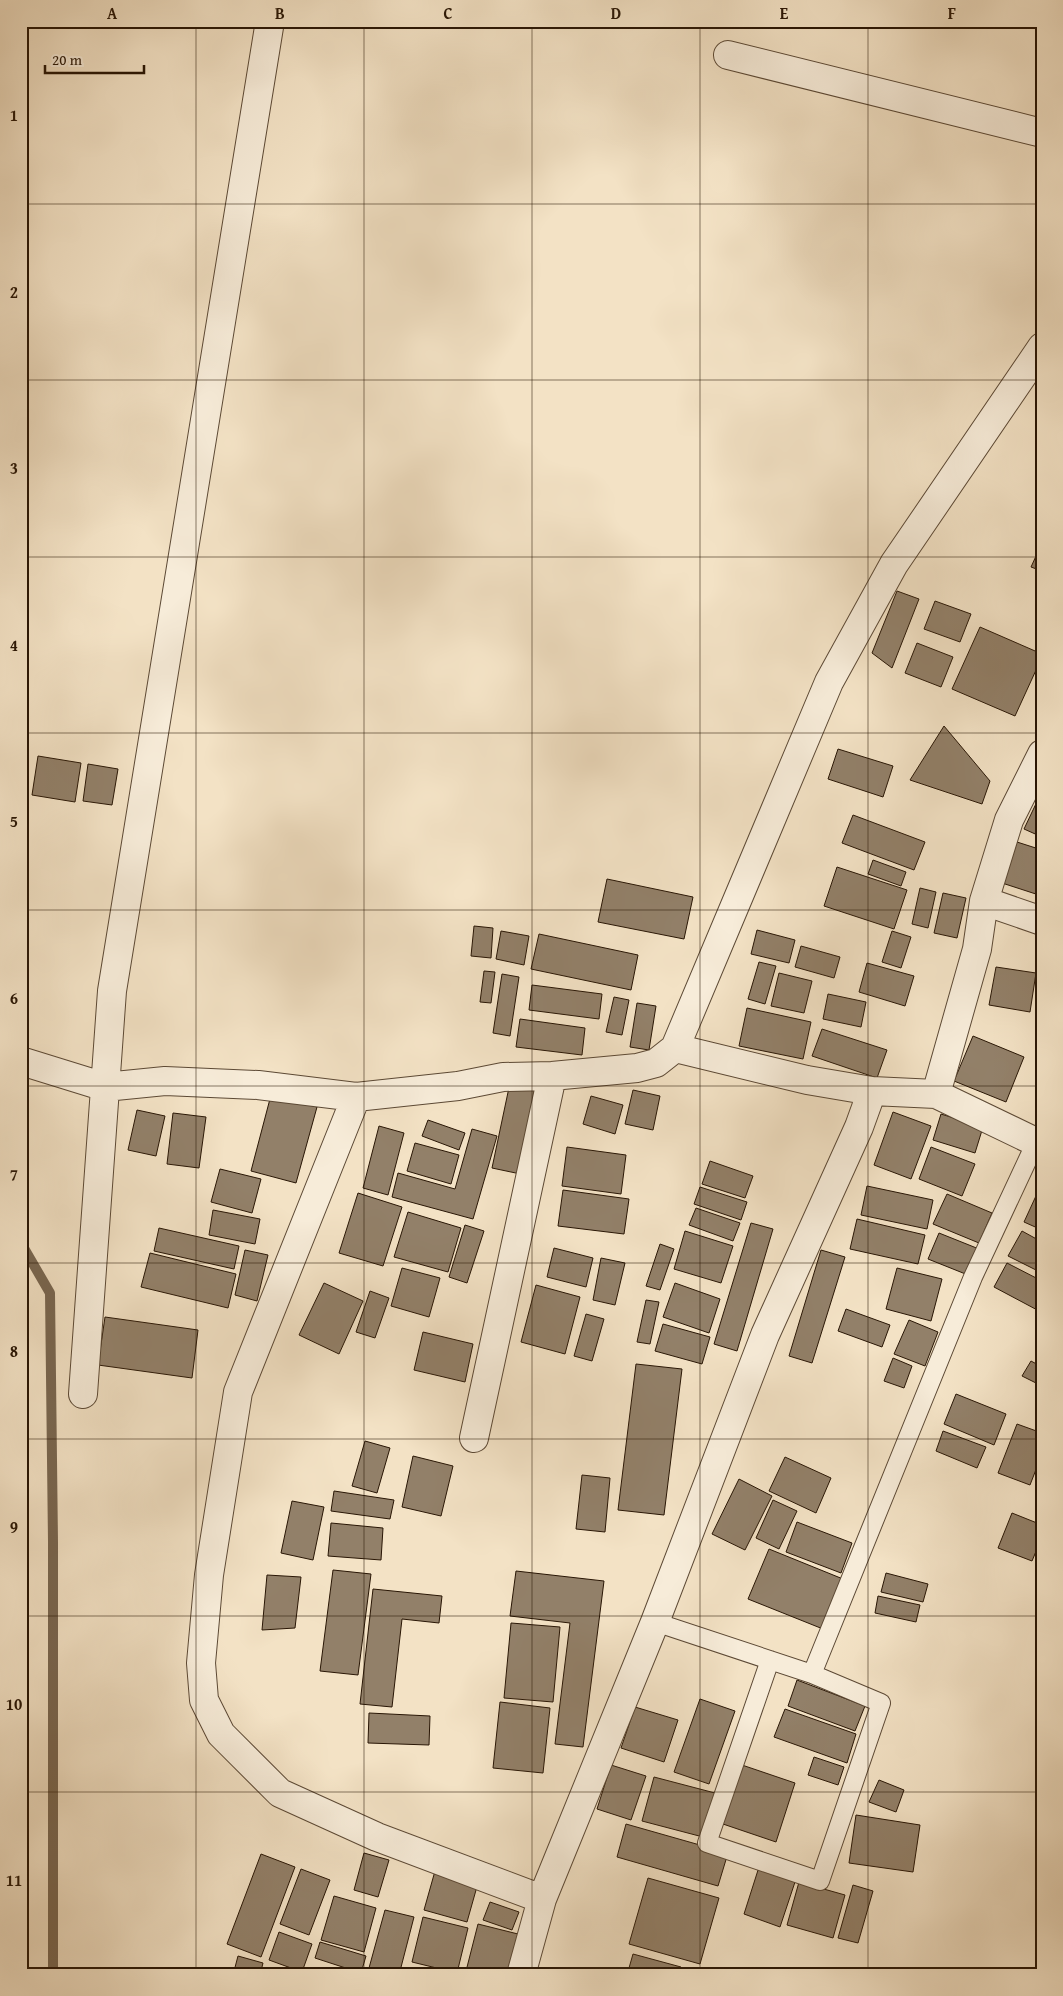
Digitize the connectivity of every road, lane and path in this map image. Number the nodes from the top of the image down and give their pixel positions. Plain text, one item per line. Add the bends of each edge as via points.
1 (270, 21) edge
2 (728, 55) dead end
3 (1042, 133) edge
4 (1039, 356) edge
5 (1042, 754) edge
6 (984, 901) junction
7 (1042, 921) edge
8 (675, 1048) junction
9 (21, 1061) edge
10 (552, 1076) junction
11 (105, 1088) junction
12 (872, 1091) junction
13 (936, 1094) junction
14 (356, 1097) junction
15 (1039, 1144) edge
16 (83, 1394) dead end
17 (474, 1438) dead end
18 (655, 1622) junction
19 (770, 1660) junction
20 (812, 1674) junction
21 (542, 1899) junction
22 (521, 1975) edge

1 - 11 street via 114,981
2 - 3 street
4 - 8 street via 894,564 829,682
5 - 6 street via 1009,820
6 - 7 street
6 - 13 street via 977,949
8 - 10 street via 656,1063 637,1068
8 - 12 street via 806,1080
9 - 11 street
10 - 14 street via 503,1077 458,1086
10 - 17 street
11 - 14 street via 164,1082 248,1084
11 - 16 street
12 - 13 street
12 - 18 street via 859,1127 765,1335
13 - 15 street
14 - 21 street via 238,1392 209,1576 201,1662 204,1700 221,1734 280,1793 377,1837
15 - 20 lane via 973,1277
18 - 19 lane
18 - 21 street
19 - 20 lane
19 - 20 lane via 707,1843 820,1881 881,1703
21 - 22 street

